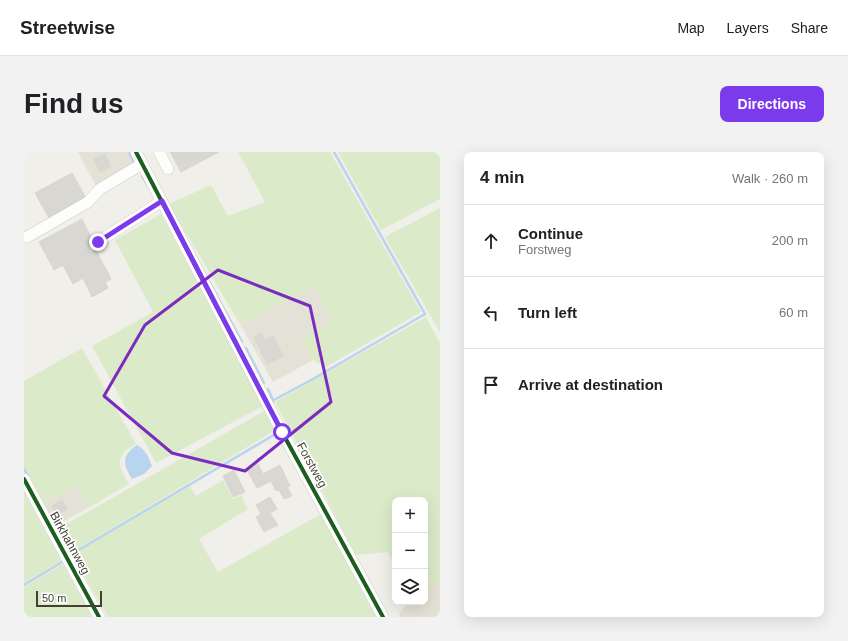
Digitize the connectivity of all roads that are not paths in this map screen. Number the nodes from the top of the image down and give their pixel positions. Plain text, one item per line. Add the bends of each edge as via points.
1 (136, 152) edge
2 (159, 152) edge
3 (142, 164) junction
4 (168, 169) dead end
5 (162, 201) junction
6 (27, 237) dead end
7 (98, 242) dead end
8 (24, 480) edge
9 (99, 617) edge
10 (383, 617) edge

1 - 3 street, Forstweg
2 - 4 street
3 - 5 street, Forstweg
3 - 6 street via 100,189 88,202
5 - 7 street
5 - 10 street, Forstweg via 282,432
8 - 9 street, Birkhahnweg

